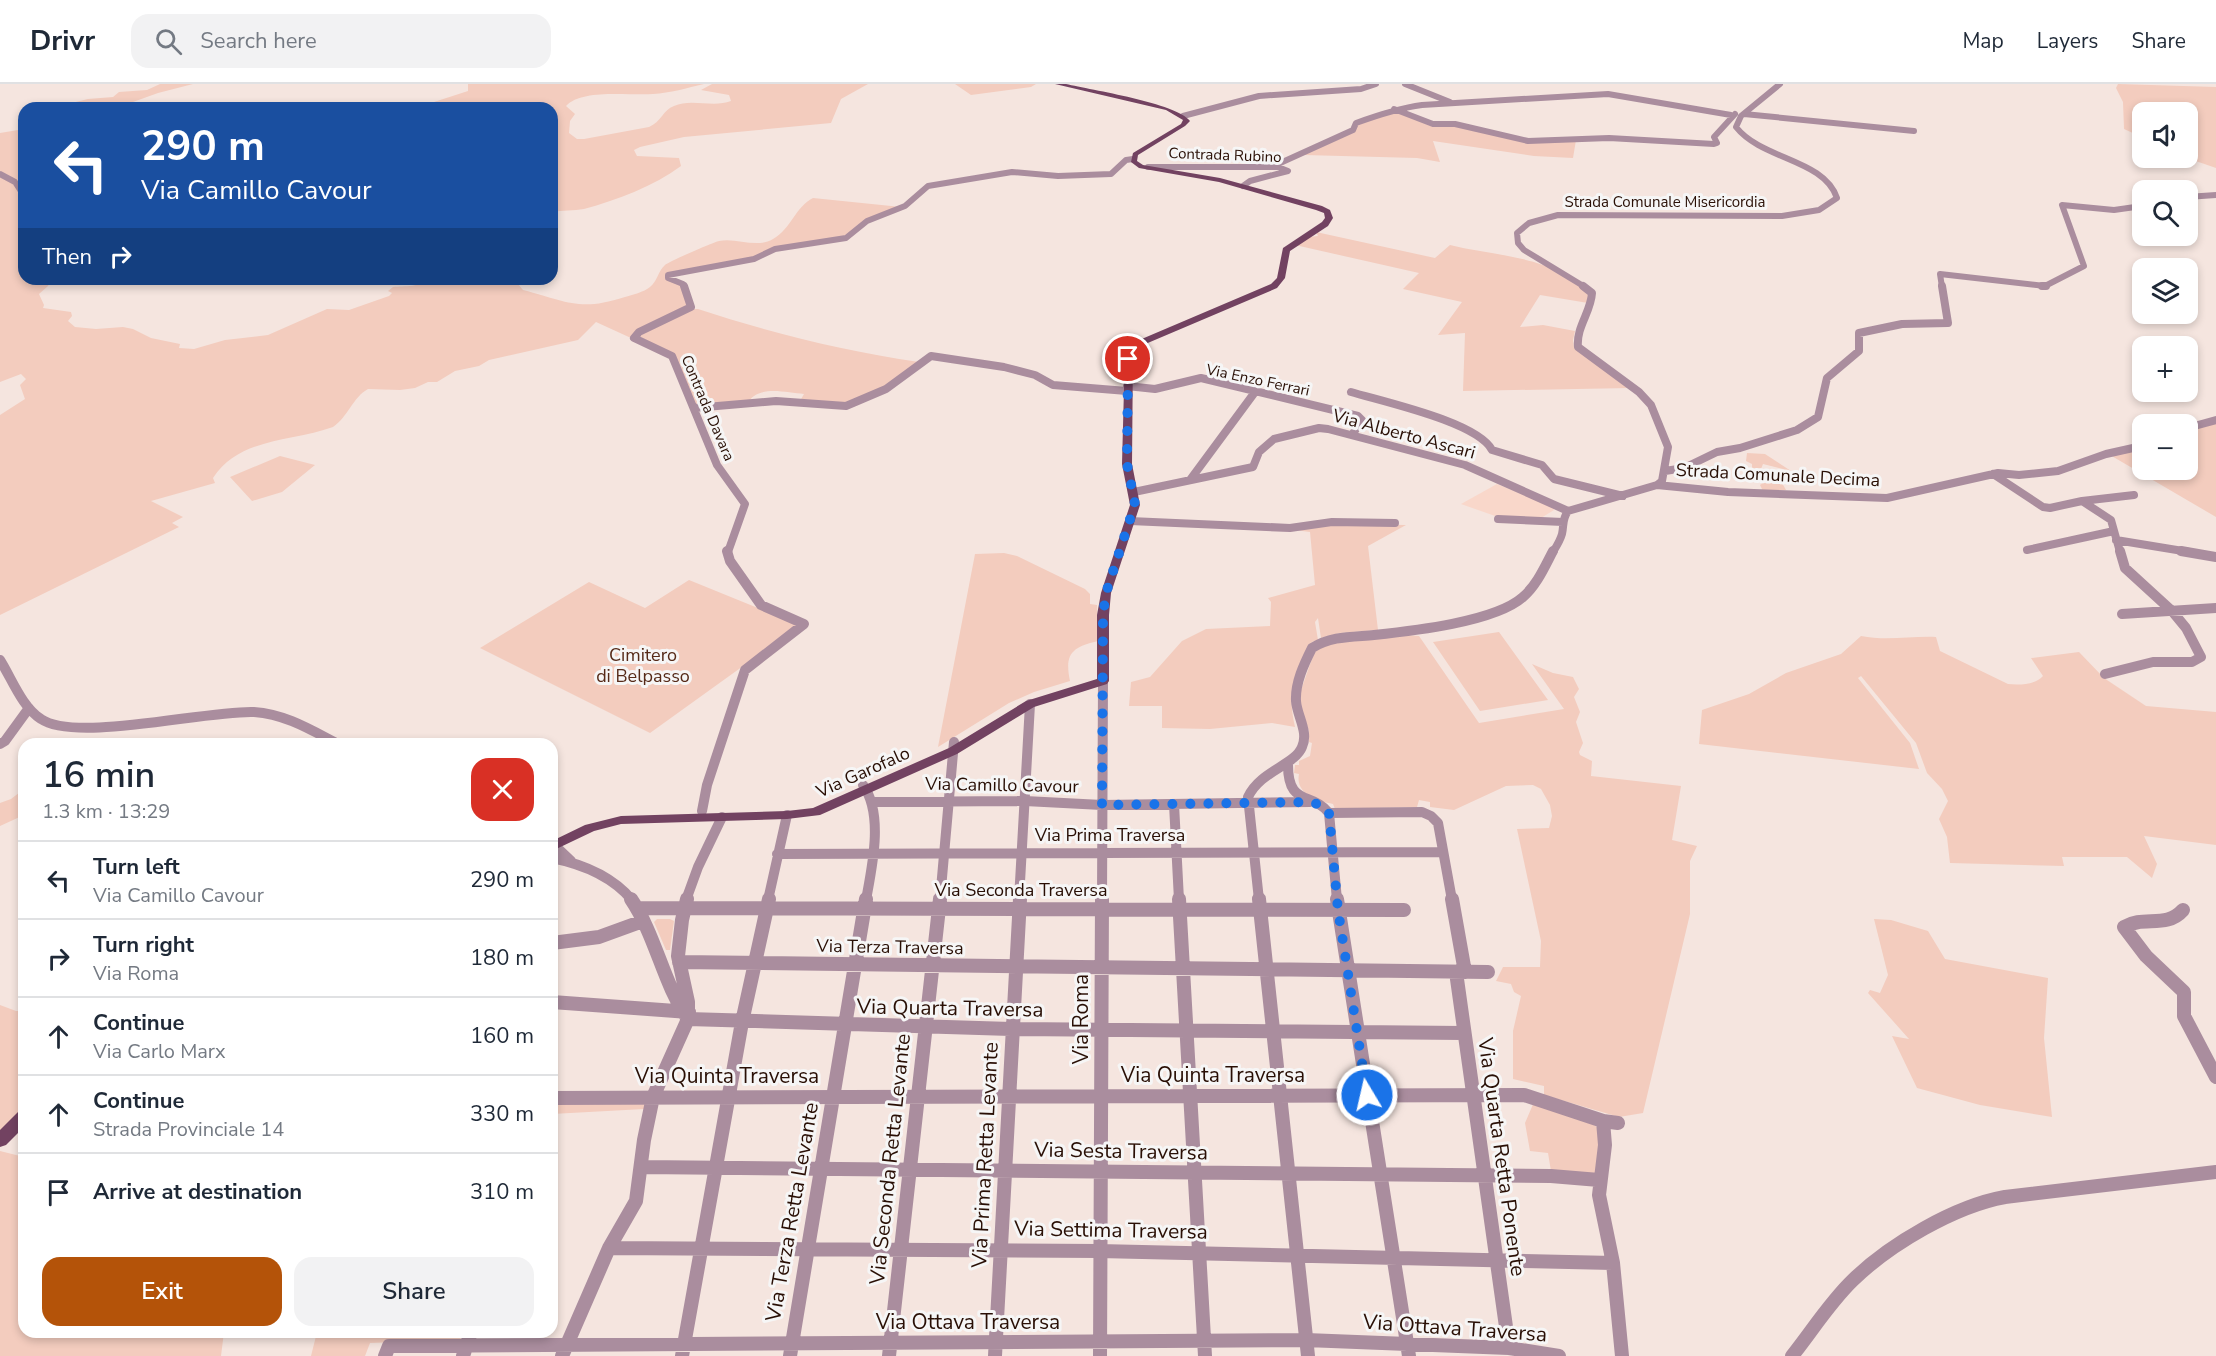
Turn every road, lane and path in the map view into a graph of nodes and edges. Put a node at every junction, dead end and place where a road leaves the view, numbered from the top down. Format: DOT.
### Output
graph roads {
  1 [pos="1058,84"];
  2 [pos="1376,84"];
  3 [pos="1405,84"];
  4 [pos="1780,84"];
  5 [pos="1456,104"];
  6 [pos="1394,110"];
  7 [pos="1745,112"];
  8 [pos="1731,115"];
  9 [pos="1183,116"];
  10 [pos="1914,131"];
  11 [pos="1135,162"];
  12 [pos="1148,167"];
  13 [pos="1256,167"];
  14 [pos="0,174"];
  15 [pos="18,185"];
  16 [pos="1243,186"];
  17 [pos="2216,195"];
  18 [pos="2198,196"];
  19 [pos="2132,207"];
  20 [pos="1127,388"];
  21 [pos="1255,392"];
  22 [pos="1351,392"];
  23 [pos="694,408"];
  24 [pos="2216,420"];
  25 [pos="2198,425"];
  26 [pos="1352,435"];
  27 [pos="2132,448"];
  28 [pos="1665,471"];
  29 [pos="1992,474"];
  30 [pos="1190,480"];
  31 [pos="1657,485"];
  32 [pos="1134,492"];
  33 [pos="2134,495"];
  34 [pos="1624,496"];
  35 [pos="2082,501"];
  36 [pos="1568,511"];
  37 [pos="1498,519"];
  38 [pos="1130,521"];
  39 [pos="1563,522"];
  40 [pos="1395,523"];
  41 [pos="2115,535"];
  42 [pos="2027,550"];
  43 [pos="2216,557"];
  44 [pos="2216,608"];
  45 [pos="2172,611"];
  46 [pos="2122,614"];
  47 [pos="0,660"];
  48 [pos="2105,674"];
  49 [pos="1103,678"];
  50 [pos="1030,704"];
  51 [pos="29,708"];
  52 [pos="326,738"];
  53 [pos="0,744"];
  54 [pos="954,747"];
  55 [pos="1288,762"];
  56 [pos="868,792"];
  57 [pos="950,801"];
  58 [pos="1025,801"];
  59 [pos="1248,802"];
  60 [pos="1311,802"];
  61 [pos="1174,804"];
  62 [pos="1102,805"];
  63 [pos="702,811"];
  64 [pos="1329,813"];
  65 [pos="787,815"];
  66 [pos="722,817"];
  67 [pos="558,844"];
  68 [pos="558,845"];
  69 [pos="558,850"];
  70 [pos="1101,852"];
  71 [pos="1254,852"];
  72 [pos="1332,852"];
  73 [pos="1443,852"];
  74 [pos="945,853"];
  75 [pos="1021,853"];
  76 [pos="1176,853"];
  77 [pos="777,854"];
  78 [pos="873,854"];
  79 [pos="865,907"];
  80 [pos="939,907"];
  81 [pos="637,908"];
  82 [pos="685,908"];
  83 [pos="766,908"];
  84 [pos="1018,908"];
  85 [pos="1101,908"];
  86 [pos="1180,909"];
  87 [pos="1261,910"];
  88 [pos="1338,910"];
  89 [pos="1404,910"];
  90 [pos="2183,910"];
  91 [pos="643,921"];
  92 [pos="558,942"];
  93 [pos="679,962"];
  94 [pos="754,963"];
  95 [pos="855,964"];
  96 [pos="932,965"];
  97 [pos="1015,967"];
  98 [pos="1101,968"];
  99 [pos="1183,969"];
  100 [pos="1267,969"];
  101 [pos="1347,970"];
  102 [pos="1461,972"];
  103 [pos="1488,972"];
  104 [pos="558,1003"];
  105 [pos="687,1014"];
  106 [pos="742,1022"];
  107 [pos="846,1025"];
  108 [pos="926,1027"];
  109 [pos="1011,1029"];
  110 [pos="1101,1030"];
  111 [pos="1187,1031"];
  112 [pos="1274,1032"];
  113 [pos="1357,1032"];
  114 [pos="1463,1033"];
  115 [pos="2216,1077"];
  116 [pos="1472,1094"];
  117 [pos="1367,1095"];
  118 [pos="1280,1096"];
  119 [pos="653,1097"];
  120 [pos="728,1097"];
  121 [pos="833,1097"];
  122 [pos="1100,1097"];
  123 [pos="1190,1097"];
  124 [pos="558,1098"];
  125 [pos="918,1098"];
  126 [pos="1007,1098"];
  127 [pos="18,1123"];
  128 [pos="0,1140"];
  129 [pos="642,1167"];
  130 [pos="716,1168"];
  131 [pos="820,1169"];
  132 [pos="910,1170"];
  133 [pos="1004,1171"];
  134 [pos="1100,1172"];
  135 [pos="2216,1172"];
  136 [pos="1194,1173"];
  137 [pos="1288,1174"];
  138 [pos="1380,1175"];
  139 [pos="1484,1176"];
  140 [pos="1599,1180"];
  141 [pos="609,1248"];
  142 [pos="701,1248"];
  143 [pos="807,1248"];
  144 [pos="901,1249"];
  145 [pos="999,1249"];
  146 [pos="1099,1251"];
  147 [pos="1199,1253"];
  148 [pos="1297,1255"];
  149 [pos="1393,1257"];
  150 [pos="1496,1260"];
  151 [pos="1613,1263"];
  152 [pos="1306,1340"];
  153 [pos="467,1345"];
  154 [pos="1509,1348"];
  155 [pos="890,1349"];
  156 [pos="995,1349"];
  157 [pos="1100,1349"];
  158 [pos="1205,1349"];
  159 [pos="683,1350"];
  160 [pos="791,1350"];
  161 [pos="1408,1350"];
  162 [pos="563,1351"];
  163 [pos="385,1356"];
  164 [pos="1308,1356"];
  165 [pos="1558,1356"];
  166 [pos="1622,1356"];
  167 [pos="1792,1356"];
  1 -- 9 [label="main road"];
  2 -- 9 [label="street"];
  3 -- 5 [label="street"];
  4 -- 7 [label="street"];
  5 -- 6 [label="street"];
  5 -- 8 [label="street"];
  6 -- 8 [label="street"];
  6 -- 13 [label="street"];
  7 -- 8 [label="street"];
  7 -- 10 [label="street"];
  7 -- 28 [label="street, Strada Comunale Misericordia"];
  9 -- 11 [label="main road"];
  11 -- 16 [label="main road"];
  11 -- 23 [label="street, Contrada Davara"];
  12 -- 13 [label="street, Contrada Rubino"];
  13 -- 16 [label="street, Contrada Rubino"];
  14 -- 15 [label="street"];
  16 -- 20 [label="main road"];
  17 -- 18 [label="street"];
  19 -- 28 [label="street"];
  20 -- 21 [label="street, Via Enzo Ferrari"];
  20 -- 23 [label="street, Via Enzo Ferrari"];
  20 -- 32 [label="main road"];
  21 -- 26 [label="street, Via Enzo Ferrari"];
  21 -- 30 [label="street"];
  22 -- 34 [label="street"];
  23 -- 63 [label="street, Contrada Davara"];
  24 -- 25 [label="street"];
  26 -- 30 [label="street, Via Alberto Ascari"];
  26 -- 36 [label="street, Via Alberto Ascari"];
  27 -- 29 [label="street, Strada Comunale Decima"];
  28 -- 31 [label="street, Strada Comunale Misericordia"];
  29 -- 31 [label="street, Strada Comunale Decima"];
  29 -- 35 [label="street"];
  30 -- 32 [label="street, Via Alberto Ascari"];
  31 -- 34 [label="street"];
  32 -- 38 [label="main road"];
  33 -- 35 [label="street"];
  34 -- 36 [label="street"];
  35 -- 41 [label="street"];
  36 -- 39 [label="street"];
  37 -- 39 [label="street"];
  38 -- 40 [label="street"];
  38 -- 49 [label="main road"];
  39 -- 55 [label="street"];
  41 -- 42 [label="street"];
  41 -- 43 [label="street"];
  41 -- 45 [label="street"];
  44 -- 45 [label="street"];
  45 -- 46 [label="street"];
  45 -- 48 [label="street"];
  47 -- 51 [label="street"];
  49 -- 50 [label="main road, Via Garofalo"];
  49 -- 54 [label="main road, Via Garofalo"];
  49 -- 62 [label="street, Via Roma"];
  50 -- 54 [label="main road, Via Garofalo"];
  50 -- 58 [label="street, Via Prima Retta Levante"];
  51 -- 52 [label="street"];
  51 -- 53 [label="street"];
  54 -- 56 [label="main road, Via Garofalo"];
  54 -- 57 [label="street, Via Seconda Retta Levante"];
  55 -- 59 [label="street"];
  55 -- 60 [label="street"];
  56 -- 57 [label="street, Via Camillo Cavour"];
  56 -- 63 [label="main road, Via Garofalo"];
  56 -- 65 [label="main road, Via Garofalo"];
  56 -- 78 [label="street, Via Terza Retta Levante"];
  57 -- 58 [label="street, Via Camillo Cavour"];
  57 -- 74 [label="street, Via Seconda Retta Levante"];
  58 -- 62 [label="street, Via Camillo Cavour"];
  58 -- 75 [label="street, Via Prima Retta Levante"];
  59 -- 60 [label="street, Via Camillo Cavour"];
  59 -- 61 [label="street, Via Camillo Cavour"];
  59 -- 71 [label="street"];
  60 -- 64 [label="street"];
  61 -- 62 [label="street, Via Camillo Cavour"];
  61 -- 76 [label="street"];
  62 -- 70 [label="street, Via Roma"];
  63 -- 68 [label="main road, Via Garofalo"];
  64 -- 72 [label="street"];
  64 -- 73 [label="street, Via Quarta Retta Ponente"];
  65 -- 66 [label="main road, Via Garofalo"];
  65 -- 77 [label="street"];
  66 -- 67 [label="main road, Via Garofalo"];
  66 -- 82 [label="street"];
  69 -- 81 [label="street"];
  70 -- 75 [label="street, Via Prima Traversa"];
  70 -- 76 [label="street, Via Prima Traversa"];
  70 -- 85 [label="street, Via Roma"];
  71 -- 72 [label="street, Via Prima Traversa"];
  71 -- 76 [label="street, Via Prima Traversa"];
  71 -- 87 [label="street"];
  72 -- 73 [label="street, Via Prima Traversa"];
  72 -- 88 [label="street"];
  73 -- 102 [label="street, Via Quarta Retta Ponente"];
  74 -- 75 [label="street, Via Prima Traversa"];
  74 -- 78 [label="street, Via Prima Traversa"];
  74 -- 80 [label="street, Via Seconda Retta Levante"];
  75 -- 84 [label="street, Via Prima Retta Levante"];
  76 -- 86 [label="street"];
  77 -- 78 [label="street, Via Prima Traversa"];
  77 -- 83 [label="street"];
  78 -- 79 [label="street, Via Terza Retta Levante"];
  79 -- 80 [label="street, Via Seconda Traversa"];
  79 -- 83 [label="street, Via Seconda Traversa"];
  79 -- 95 [label="street, Via Terza Retta Levante"];
  80 -- 84 [label="street, Via Seconda Traversa"];
  80 -- 96 [label="street, Via Seconda Retta Levante"];
  81 -- 82 [label="street, Via Seconda Traversa"];
  81 -- 91 [label="street"];
  82 -- 83 [label="street, Via Seconda Traversa"];
  82 -- 93 [label="street"];
  83 -- 94 [label="street"];
  84 -- 85 [label="street, Via Seconda Traversa"];
  84 -- 97 [label="street, Via Prima Retta Levante"];
  85 -- 86 [label="street, Via Seconda Traversa"];
  85 -- 98 [label="street, Via Roma"];
  86 -- 87 [label="street, Via Seconda Traversa"];
  86 -- 99 [label="street"];
  87 -- 88 [label="street, Via Seconda Traversa"];
  87 -- 100 [label="street"];
  88 -- 89 [label="street, Via Seconda Traversa"];
  88 -- 101 [label="street"];
  90 -- 115 [label="street"];
  91 -- 92 [label="street"];
  91 -- 105 [label="street"];
  93 -- 94 [label="street, Via Terza Traversa"];
  93 -- 105 [label="street"];
  94 -- 95 [label="street, Via Terza Traversa"];
  94 -- 106 [label="street"];
  95 -- 96 [label="street, Via Terza Traversa"];
  95 -- 107 [label="street, Via Terza Retta Levante"];
  96 -- 97 [label="street, Via Terza Traversa"];
  96 -- 108 [label="street, Via Seconda Retta Levante"];
  97 -- 98 [label="street, Via Terza Traversa"];
  97 -- 109 [label="street, Via Prima Retta Levante"];
  98 -- 99 [label="street, Via Terza Traversa"];
  98 -- 110 [label="street, Via Roma"];
  99 -- 100 [label="street"];
  99 -- 111 [label="street"];
  100 -- 101 [label="street"];
  100 -- 112 [label="street"];
  101 -- 102 [label="street"];
  101 -- 113 [label="street"];
  102 -- 103 [label="street"];
  102 -- 114 [label="street, Via Quarta Retta Ponente"];
  104 -- 105 [label="street, Via Quarta Traversa"];
  105 -- 106 [label="street, Via Quarta Traversa"];
  105 -- 119 [label="street"];
  106 -- 107 [label="street, Via Quarta Traversa"];
  106 -- 120 [label="street"];
  107 -- 108 [label="street, Via Quarta Traversa"];
  107 -- 121 [label="street, Via Terza Retta Levante"];
  108 -- 109 [label="street, Via Quarta Traversa"];
  108 -- 125 [label="street, Via Seconda Retta Levante"];
  109 -- 110 [label="street, Via Quarta Traversa"];
  109 -- 126 [label="street, Via Prima Retta Levante"];
  110 -- 111 [label="street, Via Quarta Traversa"];
  110 -- 122 [label="street, Via Roma"];
  111 -- 112 [label="street, Via Quarta Traversa"];
  111 -- 123 [label="street"];
  112 -- 113 [label="street, Via Quarta Traversa"];
  112 -- 118 [label="street"];
  113 -- 114 [label="street, Via Quarta Traversa"];
  113 -- 117 [label="street"];
  114 -- 116 [label="street, Via Quarta Retta Ponente"];
  116 -- 117 [label="street, Via Quinta Traversa"];
  116 -- 139 [label="street, Via Quarta Retta Ponente"];
  116 -- 140 [label="street, Via Quinta Traversa"];
  117 -- 118 [label="street, Via Quinta Traversa"];
  117 -- 138 [label="street"];
  118 -- 123 [label="street, Via Quinta Traversa"];
  118 -- 137 [label="street"];
  119 -- 120 [label="street, Via Quinta Traversa"];
  119 -- 124 [label="street, Via Quinta Traversa"];
  119 -- 129 [label="street"];
  120 -- 121 [label="street, Via Quinta Traversa"];
  120 -- 130 [label="street"];
  121 -- 125 [label="street, Via Quinta Traversa"];
  121 -- 131 [label="street, Via Terza Retta Levante"];
  122 -- 123 [label="street, Via Quinta Traversa"];
  122 -- 126 [label="street, Via Quinta Traversa"];
  122 -- 134 [label="street, Via Roma"];
  123 -- 136 [label="street"];
  125 -- 126 [label="street, Via Quinta Traversa"];
  125 -- 132 [label="street, Via Seconda Retta Levante"];
  126 -- 133 [label="street, Via Prima Retta Levante"];
  127 -- 128 [label="main road"];
  129 -- 130 [label="street, Via Sesta Traversa"];
  129 -- 141 [label="street"];
  130 -- 131 [label="street, Via Sesta Traversa"];
  130 -- 142 [label="street"];
  131 -- 132 [label="street, Via Sesta Traversa"];
  131 -- 143 [label="street, Via Terza Retta Levante"];
  132 -- 133 [label="street, Via Sesta Traversa"];
  132 -- 144 [label="street, Via Seconda Retta Levante"];
  133 -- 134 [label="street, Via Sesta Traversa"];
  133 -- 145 [label="street, Via Prima Retta Levante"];
  134 -- 136 [label="street, Via Sesta Traversa"];
  134 -- 146 [label="street, Via Roma"];
  135 -- 167 [label="street"];
  136 -- 137 [label="street, Via Sesta Traversa"];
  136 -- 147 [label="street"];
  137 -- 138 [label="street, Via Sesta Traversa"];
  137 -- 148 [label="street"];
  138 -- 139 [label="street, Via Sesta Traversa"];
  138 -- 149 [label="street"];
  139 -- 140 [label="street, Via Sesta Traversa"];
  139 -- 150 [label="street, Via Quarta Retta Ponente"];
  140 -- 151 [label="street"];
  141 -- 142 [label="street, Via Settima Traversa"];
  141 -- 162 [label="street"];
  142 -- 143 [label="street, Via Settima Traversa"];
  142 -- 159 [label="street"];
  143 -- 144 [label="street, Via Settima Traversa"];
  143 -- 160 [label="street, Via Terza Retta Levante"];
  144 -- 145 [label="street, Via Settima Traversa"];
  144 -- 155 [label="street, Via Seconda Retta Levante"];
  145 -- 146 [label="street, Via Settima Traversa"];
  145 -- 156 [label="street, Via Prima Retta Levante"];
  146 -- 147 [label="street, Via Settima Traversa"];
  146 -- 157 [label="street, Via Roma"];
  147 -- 148 [label="street, Via Settima Traversa"];
  147 -- 158 [label="street"];
  148 -- 149 [label="street, Via Settima Traversa"];
  148 -- 152 [label="street"];
  149 -- 150 [label="street, Via Settima Traversa"];
  149 -- 161 [label="street"];
  150 -- 151 [label="street, Via Settima Traversa"];
  150 -- 154 [label="street, Via Quarta Retta Ponente"];
  151 -- 166 [label="street"];
  152 -- 158 [label="street, Via Ottava Traversa"];
  152 -- 161 [label="street, Via Ottava Traversa"];
  152 -- 164 [label="street"];
  153 -- 162 [label="street, Via Ottava Traversa"];
  153 -- 163 [label="street, Via Ottava Traversa"];
  154 -- 161 [label="street, Via Ottava Traversa"];
  154 -- 165 [label="street, Via Ottava Traversa"];
  155 -- 156 [label="street, Via Ottava Traversa"];
  155 -- 160 [label="street, Via Ottava Traversa"];
  156 -- 157 [label="street, Via Ottava Traversa"];
  157 -- 158 [label="street, Via Ottava Traversa"];
  159 -- 160 [label="street, Via Ottava Traversa"];
  159 -- 162 [label="street, Via Ottava Traversa"];
}
